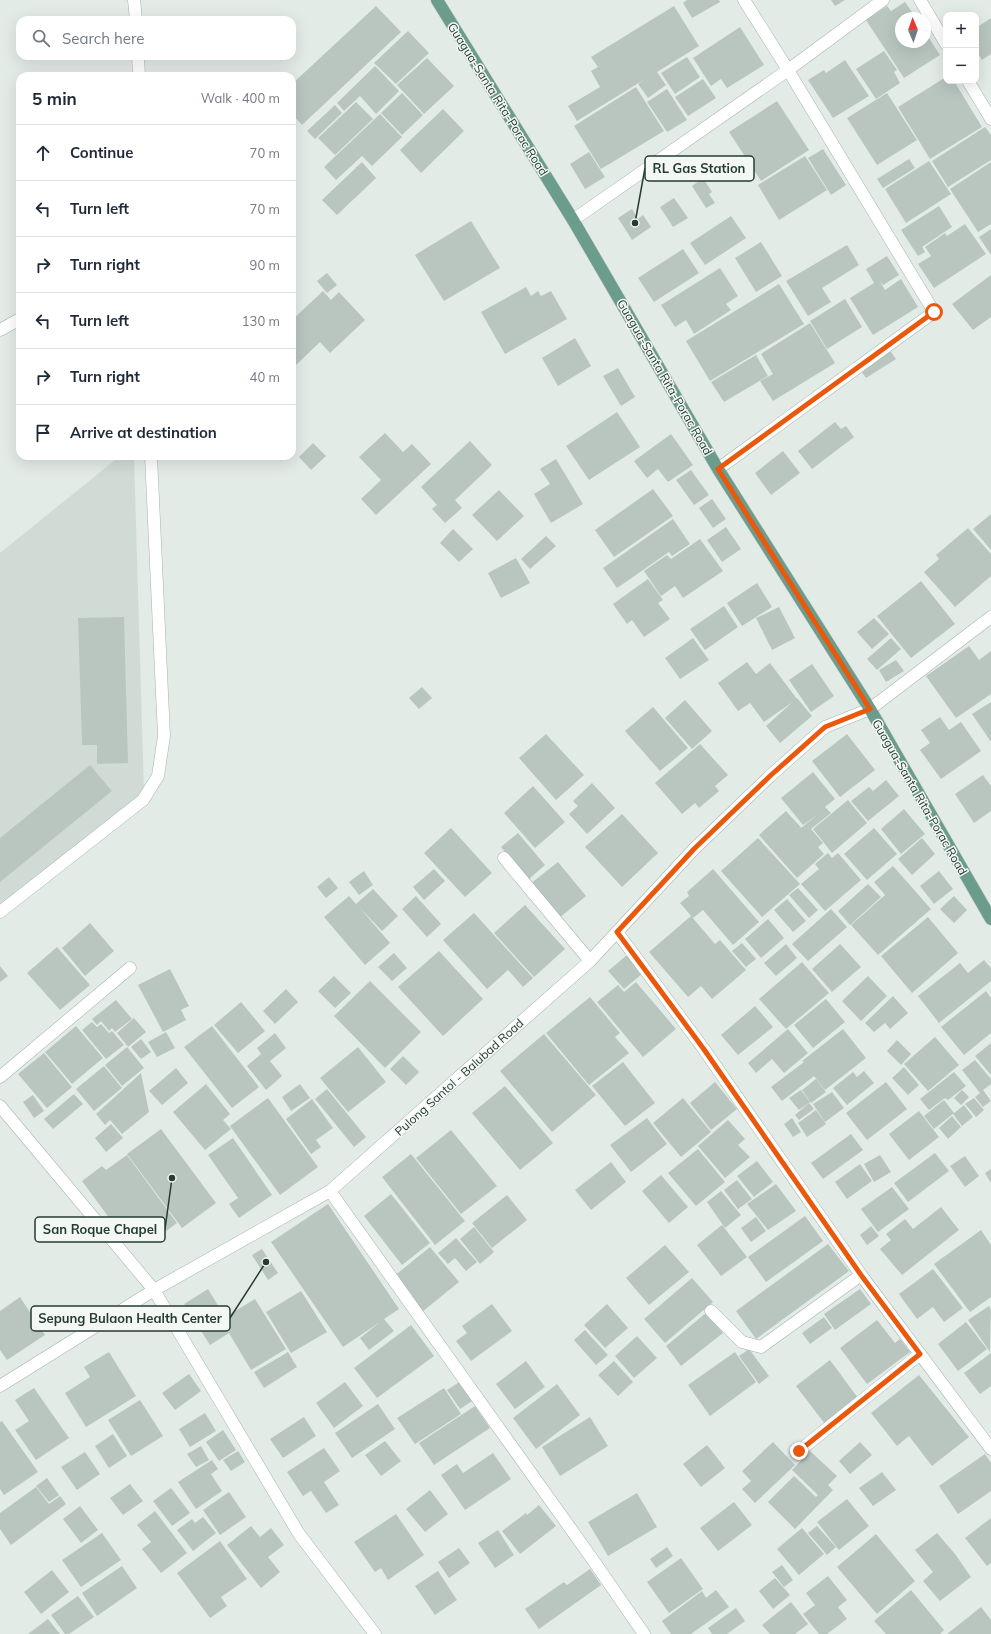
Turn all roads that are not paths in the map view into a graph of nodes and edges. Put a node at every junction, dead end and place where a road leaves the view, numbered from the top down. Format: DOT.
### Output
graph roads {
  1 [pos="134,0"];
  2 [pos="437,0"];
  3 [pos="744,0"];
  4 [pos="883,0"];
  5 [pos="920,0"];
  6 [pos="136,16"];
  7 [pos="943,39"];
  8 [pos="138,60"];
  9 [pos="788,70"];
  10 [pos="139,72"];
  11 [pos="970,84"];
  12 [pos="991,119"];
  13 [pos="573,220"];
  14 [pos="16,321"];
  15 [pos="0,330"];
  16 [pos="151,460"];
  17 [pos="718,469"];
  18 [pos="991,617"];
  19 [pos="870,709"];
  20 [pos="504,858"];
  21 [pos="0,912"];
  22 [pos="991,919"];
  23 [pos="617,932"];
  24 [pos="590,961"];
  25 [pos="130,968"];
  26 [pos="0,1077"];
  27 [pos="0,1106"];
  28 [pos="330,1191"];
  29 [pos="861,1275"];
  30 [pos="154,1290"];
  31 [pos="711,1311"];
  32 [pos="920,1354"];
  33 [pos="0,1386"];
  34 [pos="991,1448"];
  35 [pos="799,1451"];
  36 [pos="375,1634"];
  37 [pos="644,1634"];
  1 -- 6 [label="street"];
  2 -- 13 [label="main road, Guagua-Santa Rita-Porac Road"];
  3 -- 9 [label="street"];
  4 -- 9 [label="street"];
  5 -- 7 [label="street"];
  8 -- 10 [label="street"];
  9 -- 13 [label="street"];
  9 -- 17 [label="street"];
  11 -- 12 [label="street"];
  13 -- 17 [label="main road, Guagua-Santa Rita-Porac Road"];
  14 -- 15 [label="street"];
  16 -- 21 [label="street"];
  17 -- 19 [label="main road, Guagua-Santa Rita-Porac Road"];
  18 -- 19 [label="street, Pulong Santol - Balubad Road"];
  19 -- 22 [label="main road, Guagua-Santa Rita-Porac Road"];
  19 -- 23 [label="street, Pulong Santol - Balubad Road"];
  20 -- 24 [label="street"];
  23 -- 24 [label="street, Pulong Santol - Balubad Road"];
  23 -- 29 [label="street"];
  24 -- 28 [label="street, Pulong Santol - Balubad Road"];
  25 -- 26 [label="street"];
  27 -- 30 [label="street"];
  28 -- 30 [label="street, Pulong Santol - Balubad Road"];
  28 -- 37 [label="street"];
  29 -- 31 [label="street"];
  29 -- 32 [label="street"];
  30 -- 33 [label="street, Pulong Santol - Balubad Road"];
  30 -- 36 [label="street"];
  32 -- 34 [label="street"];
  32 -- 35 [label="street"];
}
